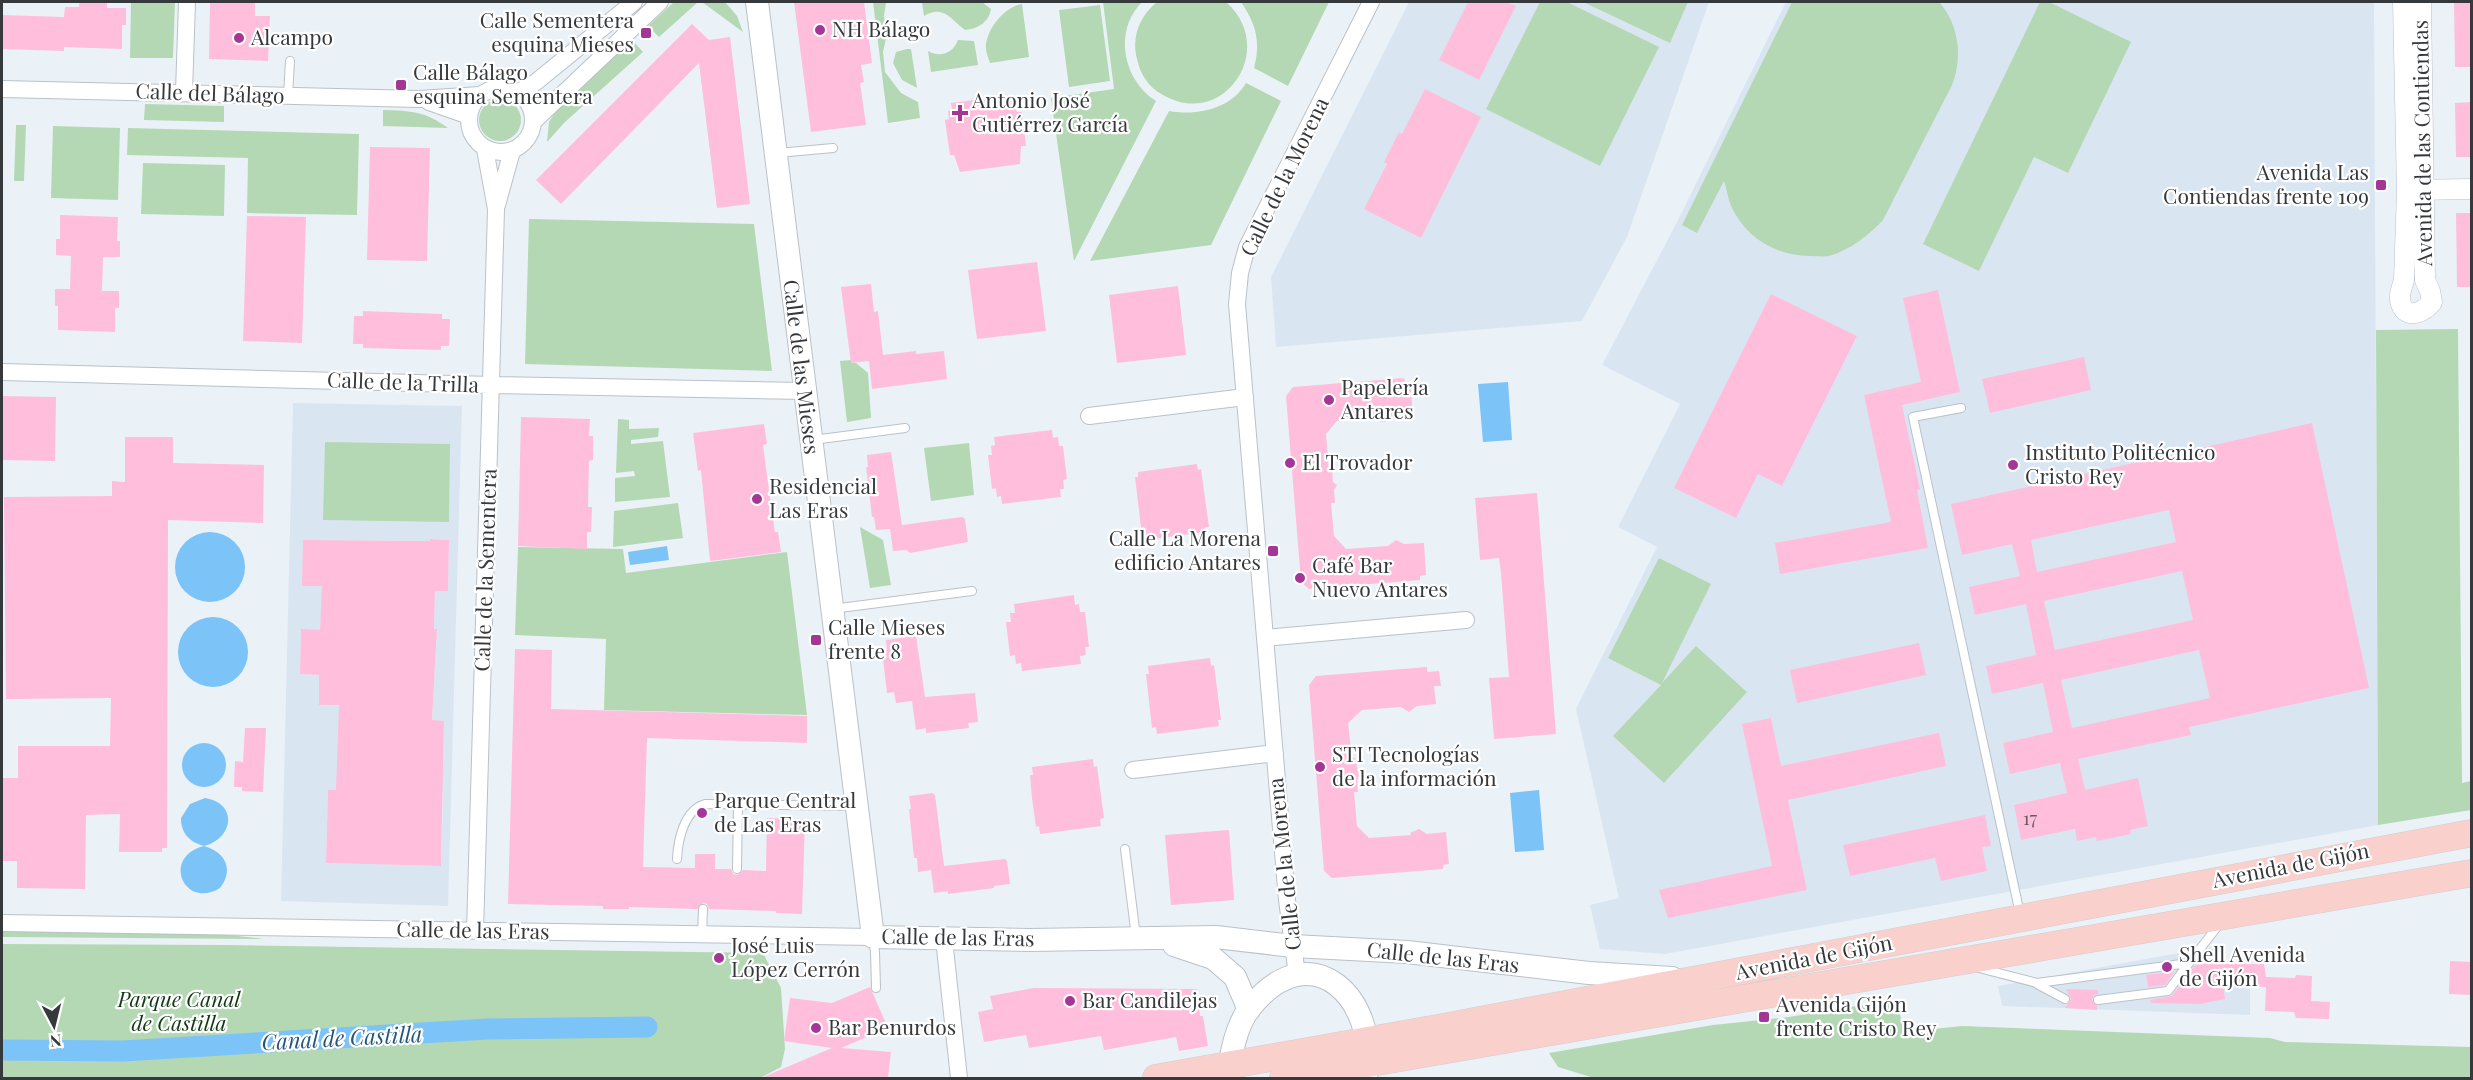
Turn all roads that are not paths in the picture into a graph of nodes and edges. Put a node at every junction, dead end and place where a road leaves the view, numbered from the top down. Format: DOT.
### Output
graph roads {
  1 [pos="187,2"];
  2 [pos="634,2"];
  3 [pos="660,2"];
  4 [pos="1371,2"];
  5 [pos="2403,2"];
  6 [pos="2421,2"];
  7 [pos="756,5"];
  8 [pos="290,61"];
  9 [pos="2,89"];
  10 [pos="184,92"];
  11 [pos="517,93"];
  12 [pos="480,95"];
  13 [pos="288,96"];
  14 [pos="419,99"];
  15 [pos="469,117"];
  16 [pos="533,122"];
  17 [pos="833,148"];
  18 [pos="485,149"];
  19 [pos="512,151"];
  20 [pos="775,153"];
  21 [pos="2472,189"];
  22 [pos="2415,190"];
  23 [pos="496,209"];
  24 [pos="2,372"];
  25 [pos="492,386"];
  26 [pos="804,391"];
  27 [pos="1245,397"];
  28 [pos="1961,408"];
  29 [pos="1089,416"];
  30 [pos="905,428"];
  31 [pos="811,440"];
  32 [pos="972,591"];
  33 [pos="832,609"];
  34 [pos="1466,620"];
  35 [pos="1265,638"];
  36 [pos="1275,753"];
  37 [pos="1133,770"];
  38 [pos="738,803"];
  39 [pos="856,806"];
  40 [pos="2472,833"];
  41 [pos="1125,849"];
  42 [pos="677,859"];
  43 [pos="2472,860"];
  44 [pos="737,869"];
  45 [pos="2472,873"];
  46 [pos="2320,899"];
  47 [pos="703,909"];
  48 [pos="2227,916"];
  49 [pos="2021,919"];
  50 [pos="2,923"];
  51 [pos="475,931"];
  52 [pos="702,935"];
  53 [pos="873,938"];
  54 [pos="1138,938"];
  55 [pos="944,939"];
  56 [pos="1293,946"];
  57 [pos="1339,948"];
  58 [pos="1955,962"];
  59 [pos="2189,963"];
  60 [pos="1304,975"];
  61 [pos="1698,979"];
  62 [pos="2037,983"];
  63 [pos="876,988"];
  64 [pos="2065,999"];
  65 [pos="2098,1000"];
  66 [pos="1249,1010"];
  67 [pos="1367,1061"];
  68 [pos="1228,1072"];
  69 [pos="959,1078"];
  70 [pos="1156,1078"];
  71 [pos="1283,1078"];
  1 -- 10 [label="street"];
  2 -- 11 [label="street"];
  3 -- 16 [label="street"];
  4 -- 27 [label="street, Calle de la Morena"];
  5 -- 22 [label="street, Avenida de las Contiendas"];
  6 -- 22 [label="street, Avenida de las Contiendas"];
  7 -- 20 [label="main road, Calle de las Mieses"];
  8 -- 13 [label="lane"];
  9 -- 10 [label="street, Calle del Bálago"];
  10 -- 13 [label="street, Calle del Bálago"];
  11 -- 12 [label="street"];
  11 -- 16 [label="street"];
  12 -- 14 [label="street, Calle del Bálago"];
  12 -- 15 [label="street"];
  13 -- 14 [label="street, Calle del Bálago"];
  14 -- 15 [label="street, Calle del Bálago"];
  15 -- 18 [label="street"];
  16 -- 19 [label="street"];
  17 -- 20 [label="lane"];
  18 -- 19 [label="street"];
  18 -- 23 [label="street, Calle de la Sementera"];
  19 -- 23 [label="street, Calle de la Sementera"];
  20 -- 26 [label="main road, Calle de las Mieses"];
  21 -- 22 [label="street"];
  22 -- 22 [label="street, Avenida de las Contiendas"];
  23 -- 25 [label="street, Calle de la Sementera"];
  24 -- 25 [label="street, Calle de la Trilla"];
  25 -- 26 [label="street, Calle de la Trilla"];
  25 -- 51 [label="street, Calle de la Sementera"];
  26 -- 31 [label="main road, Calle de las Mieses"];
  27 -- 29 [label="street"];
  27 -- 35 [label="street, Calle de la Morena"];
  28 -- 49 [label="lane"];
  30 -- 31 [label="lane"];
  31 -- 33 [label="main road, Calle de las Mieses"];
  32 -- 33 [label="lane"];
  33 -- 39 [label="main road, Calle de las Mieses"];
  34 -- 35 [label="street"];
  35 -- 36 [label="street, Calle de la Morena"];
  36 -- 37 [label="street, Calle de la Morena"];
  36 -- 56 [label="street, Calle de la Morena"];
  38 -- 39 [label="lane"];
  38 -- 42 [label="lane"];
  38 -- 44 [label="lane"];
  39 -- 53 [label="main road, Calle de las Mieses"];
  40 -- 49 [label="highway, Avenida de Gijón"];
  41 -- 54 [label="lane"];
  43 -- 46 [label="highway"];
  45 -- 46 [label="highway, Avenida de Gijón"];
  46 -- 48 [label="highway, Avenida de Gijón"];
  47 -- 52 [label="lane"];
  48 -- 58 [label="highway, Avenida de Gijón"];
  48 -- 59 [label="lane"];
  49 -- 61 [label="highway, Avenida de Gijón"];
  50 -- 51 [label="street, Calle de las Eras"];
  51 -- 52 [label="street, Calle de las Eras"];
  52 -- 53 [label="street, Calle de las Eras"];
  53 -- 55 [label="main road, Calle de las Eras"];
  53 -- 63 [label="lane"];
  54 -- 55 [label="main road, Calle de las Eras"];
  54 -- 56 [label="main road, Calle de las Eras"];
  54 -- 66 [label="main road"];
  55 -- 69 [label="street"];
  56 -- 57 [label="main road, Calle de las Eras"];
  56 -- 60 [label="street, Calle de la Morena"];
  57 -- 60 [label="main road"];
  57 -- 61 [label="main road, Calle de las Eras"];
  58 -- 62 [label="lane"];
  58 -- 67 [label="highway, Avenida de Gijón"];
  59 -- 62 [label="lane"];
  59 -- 65 [label="lane"];
  60 -- 66 [label="main road"];
  60 -- 67 [label="main road"];
  61 -- 67 [label="highway, Avenida de Gijón"];
  62 -- 64 [label="lane"];
  66 -- 68 [label="main road"];
  67 -- 68 [label="highway, Avenida de Gijón"];
  67 -- 71 [label="highway, Avenida de Gijón"];
  68 -- 70 [label="highway, Avenida de Gijón"];
}
